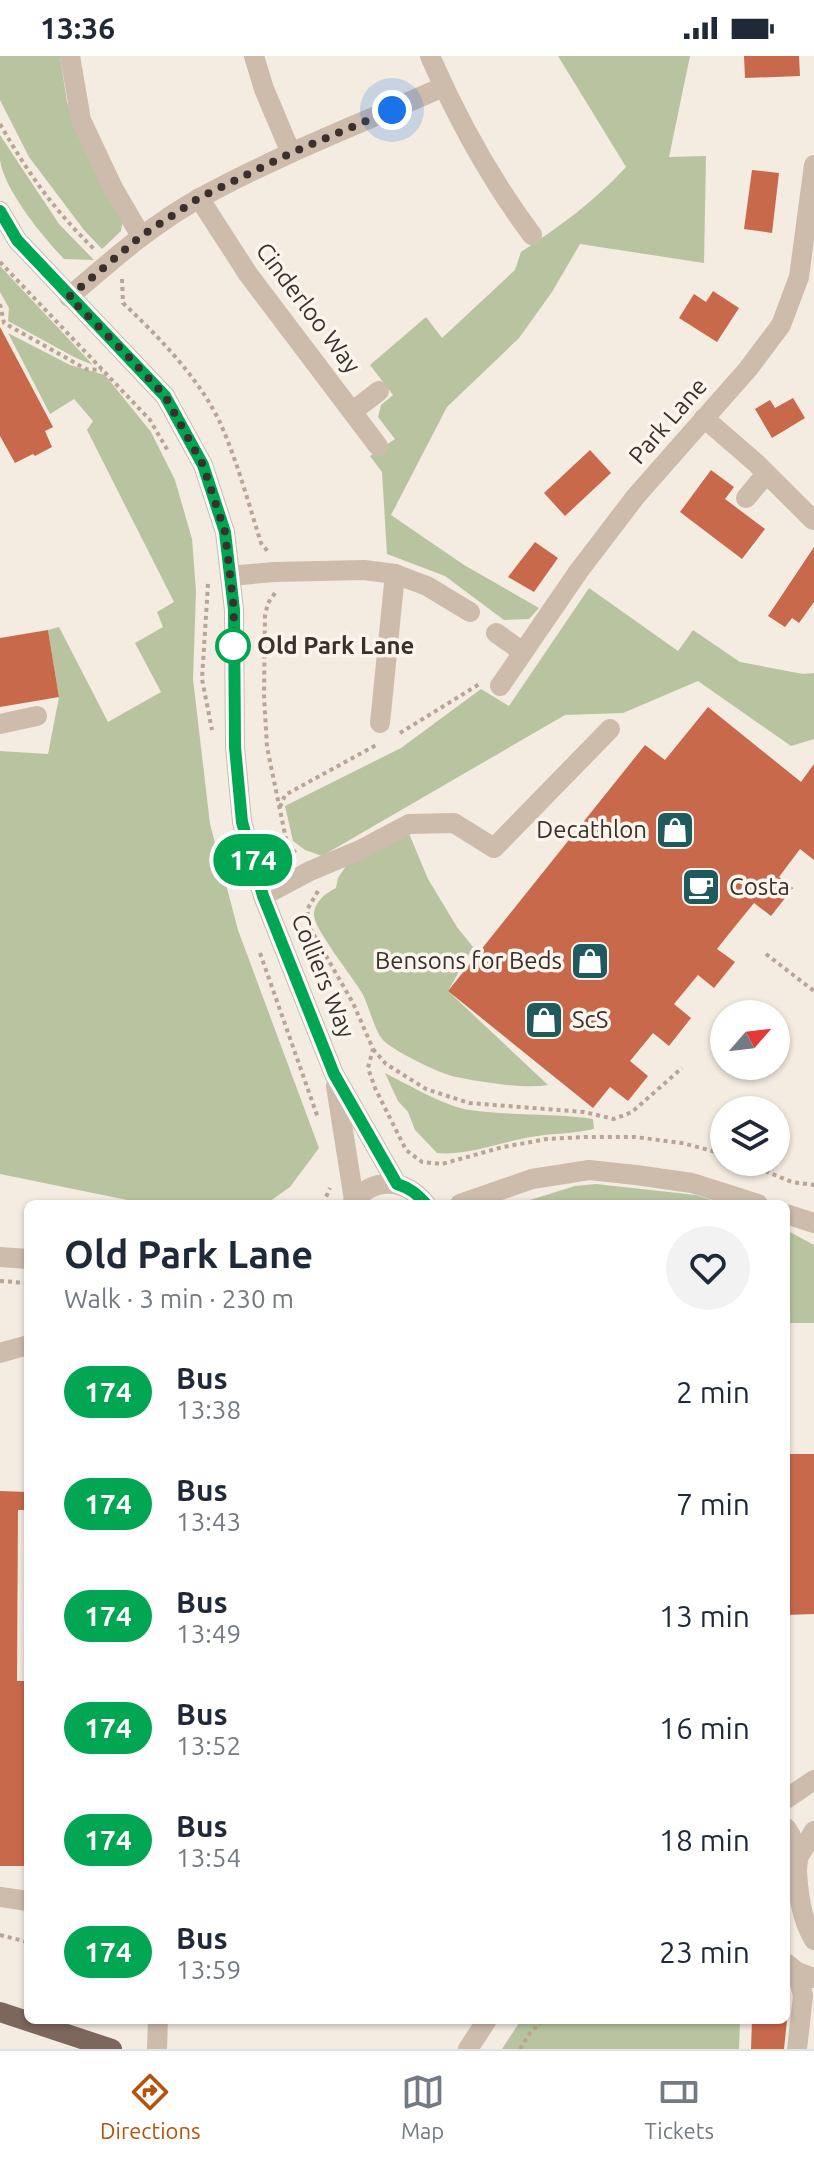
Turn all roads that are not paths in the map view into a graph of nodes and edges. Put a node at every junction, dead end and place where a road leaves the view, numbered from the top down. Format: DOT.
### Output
graph roads {
  1 [pos="70,56"];
  2 [pos="254,56"];
  3 [pos="430,56"];
  4 [pos="443,87"];
  5 [pos="291,153"];
  6 [pos="814,165"];
  7 [pos="199,198"];
  8 [pos="0,211"];
  9 [pos="532,235"];
  10 [pos="141,236"];
  11 [pos="69,297"];
  12 [pos="379,391"];
  13 [pos="353,411"];
  14 [pos="704,418"];
  15 [pos="378,446"];
  16 [pos="766,474"];
  17 [pos="746,498"];
  18 [pos="813,520"];
  19 [pos="395,574"];
  20 [pos="230,576"];
  21 [pos="470,612"];
  22 [pos="496,633"];
  23 [pos="523,652"];
  24 [pos="500,686"];
  25 [pos="37,716"];
  26 [pos="380,723"];
  27 [pos="0,724"];
  28 [pos="610,729"];
  29 [pos="263,896"];
  30 [pos="334,1074"];
  31 [pos="397,1184"];
  32 [pos="353,1200"];
  33 [pos="355,1200"];
  34 [pos="422,1200"];
  35 [pos="472,1200"];
  36 [pos="748,1200"];
  37 [pos="790,1215"];
  38 [pos="814,1223"];
  39 [pos="0,1257"];
  40 [pos="24,1259"];
  41 [pos="24,1346"];
  42 [pos="0,1353"];
  43 [pos="814,1780"];
  44 [pos="790,1796"];
  45 [pos="814,1831"];
  46 [pos="790,1834"];
  47 [pos="798,1864"];
  48 [pos="790,1882"];
  49 [pos="0,1897"];
  50 [pos="24,1900"];
  51 [pos="814,1940"];
  52 [pos="799,1971"];
  53 [pos="0,2012"];
  54 [pos="24,2020"];
  55 [pos="36,2024"];
  56 [pos="158,2024"];
  57 [pos="484,2024"];
  58 [pos="803,2041"];
  59 [pos="112,2049"];
  60 [pos="157,2049"];
  61 [pos="468,2049"];
  1 -- 10 [label="street"];
  2 -- 5 [label="street"];
  3 -- 4 [label="street"];
  4 -- 5 [label="street"];
  4 -- 9 [label="street"];
  5 -- 7 [label="street"];
  6 -- 14 [label="street, Park Lane"];
  7 -- 10 [label="street"];
  7 -- 13 [label="street, Cinderloo Way"];
  8 -- 11 [label="street, Colliers Way"];
  10 -- 11 [label="street"];
  11 -- 20 [label="street, Colliers Way"];
  12 -- 13 [label="street"];
  13 -- 15 [label="street, Cinderloo Way"];
  14 -- 16 [label="street"];
  14 -- 23 [label="street, Park Lane"];
  16 -- 17 [label="street"];
  16 -- 18 [label="street"];
  19 -- 20 [label="street"];
  19 -- 21 [label="street"];
  19 -- 26 [label="street"];
  20 -- 29 [label="street, Colliers Way"];
  22 -- 23 [label="street"];
  23 -- 24 [label="street, Park Lane"];
  25 -- 27 [label="street"];
  28 -- 29 [label="street"];
  29 -- 30 [label="street, Colliers Way"];
  30 -- 31 [label="street, Colliers Way"];
  30 -- 32 [label="street, Colliers Way"];
  31 -- 33 [label="street, Colliers Way"];
  31 -- 34 [label="street, Colliers Way"];
  35 -- 36 [label="street"];
  37 -- 38 [label="street"];
  39 -- 40 [label="street"];
  41 -- 42 [label="street"];
  43 -- 44 [label="street"];
  45 -- 47 [label="street"];
  46 -- 47 [label="street"];
  47 -- 48 [label="street"];
  47 -- 51 [label="street"];
  49 -- 50 [label="street"];
  52 -- 58 [label="street"];
  53 -- 54 [label="main road"];
  55 -- 59 [label="main road"];
  56 -- 60 [label="street"];
  57 -- 61 [label="street"];
}
